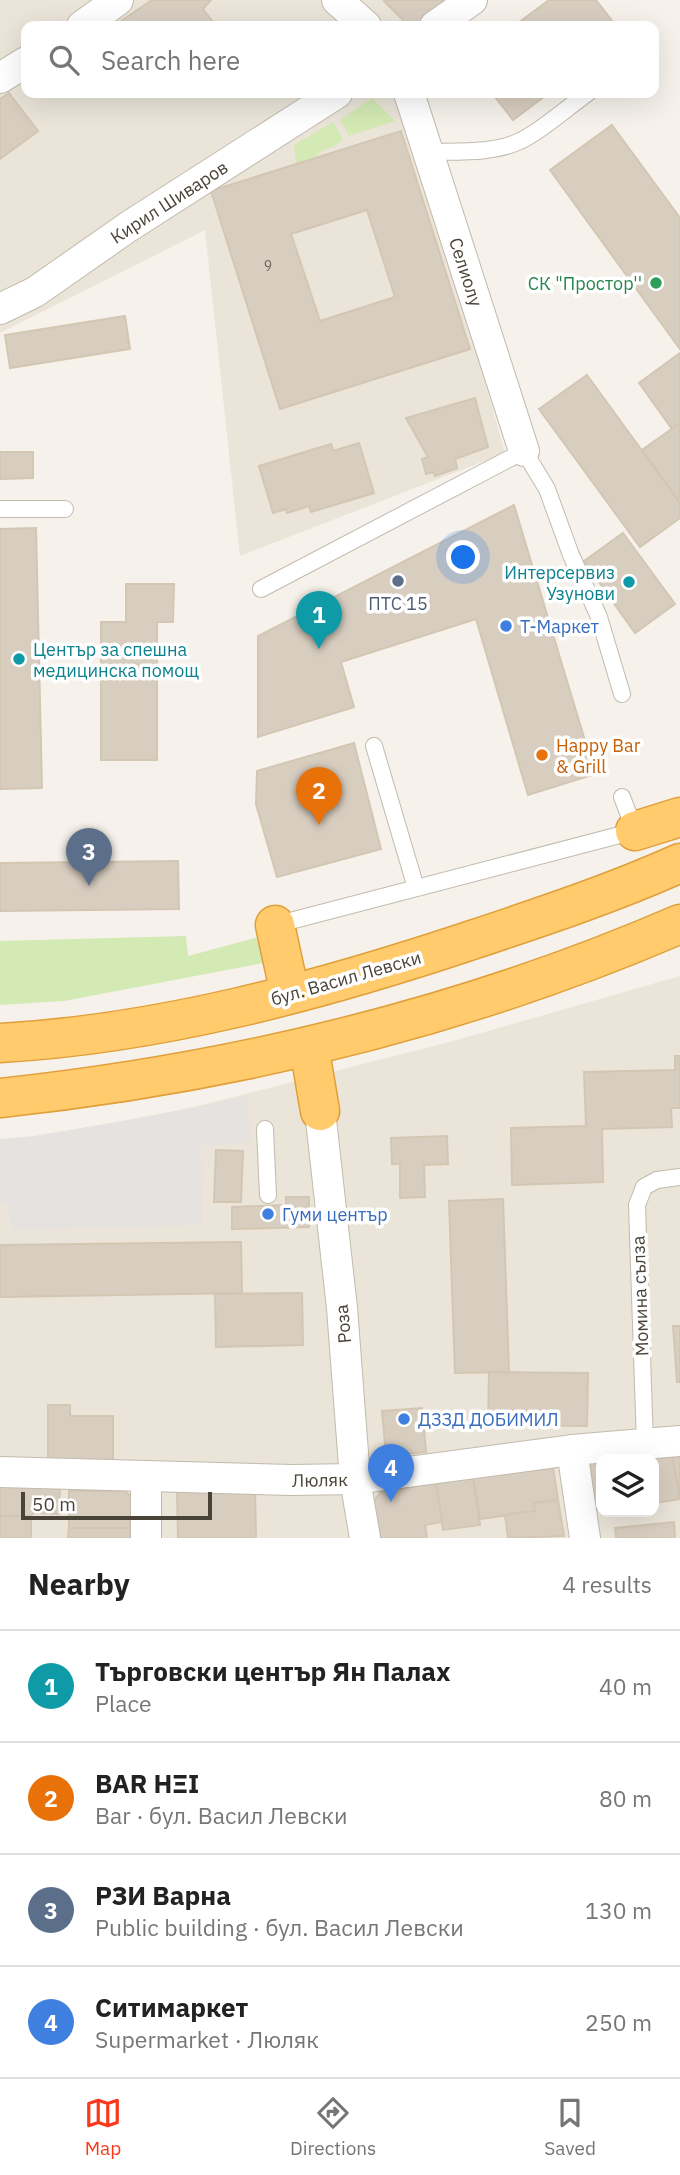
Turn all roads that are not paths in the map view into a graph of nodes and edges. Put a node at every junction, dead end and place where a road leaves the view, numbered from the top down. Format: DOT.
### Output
graph roads {
  1 [pos="118,0"];
  2 [pos="337,0"];
  3 [pos="472,0"];
  4 [pos="89,21"];
  5 [pos="360,21"];
  6 [pos="442,21"];
  7 [pos="21,65"];
  8 [pos="0,78"];
  9 [pos="329,98"];
  10 [pos="411,98"];
  11 [pos="580,98"];
  12 [pos="428,152"];
  13 [pos="0,309"];
  14 [pos="524,451"];
  15 [pos="0,509"];
  16 [pos="65,509"];
  17 [pos="261,589"];
  18 [pos="622,694"];
  19 [pos="374,746"];
  20 [pos="629,814"];
  21 [pos="680,817"];
  22 [pos="680,863"];
  23 [pos="416,888"];
  24 [pos="680,924"];
  25 [pos="275,925"];
  26 [pos="680,945"];
  27 [pos="290,995"];
  28 [pos="482,998"];
  29 [pos="5,1042"];
  30 [pos="309,1046"];
  31 [pos="0,1098"];
  32 [pos="320,1111"];
  33 [pos="265,1129"];
  34 [pos="680,1177"];
  35 [pos="268,1195"];
  36 [pos="680,1441"];
  37 [pos="645,1445"];
  38 [pos="572,1450"];
  39 [pos="0,1472"];
  40 [pos="146,1477"];
  41 [pos="355,1479"];
  42 [pos="146,1538"];
  43 [pos="365,1538"];
  44 [pos="585,1538"];
  1 -- 4 [label="street"];
  2 -- 5 [label="street"];
  3 -- 6 [label="street"];
  7 -- 8 [label="street"];
  9 -- 13 [label="street, Кирил Шиваров"];
  10 -- 12 [label="street, Селиолу"];
  11 -- 12 [label="lane"];
  12 -- 14 [label="street, Селиолу"];
  14 -- 17 [label="lane"];
  14 -- 18 [label="lane"];
  15 -- 16 [label="lane"];
  19 -- 23 [label="lane"];
  20 -- 21 [label="highway"];
  20 -- 23 [label="lane"];
  22 -- 27 [label="highway, бул. Васил Левски"];
  23 -- 25 [label="lane"];
  24 -- 28 [label="highway"];
  25 -- 27 [label="highway"];
  26 -- 28 [label="highway"];
  27 -- 29 [label="highway, бул. Васил Левски"];
  28 -- 30 [label="highway"];
  30 -- 31 [label="highway"];
  30 -- 32 [label="highway"];
  32 -- 41 [label="street, Роза"];
  33 -- 35 [label="lane"];
  34 -- 37 [label="lane, Момина сълза"];
  36 -- 37 [label="street, Люляк"];
  37 -- 38 [label="street, Люляк"];
  38 -- 41 [label="street, Люляк"];
  38 -- 44 [label="street"];
  39 -- 40 [label="street, Люляк"];
  40 -- 41 [label="street, Люляк"];
  40 -- 42 [label="street"];
  41 -- 43 [label="street, Роза"];
}
